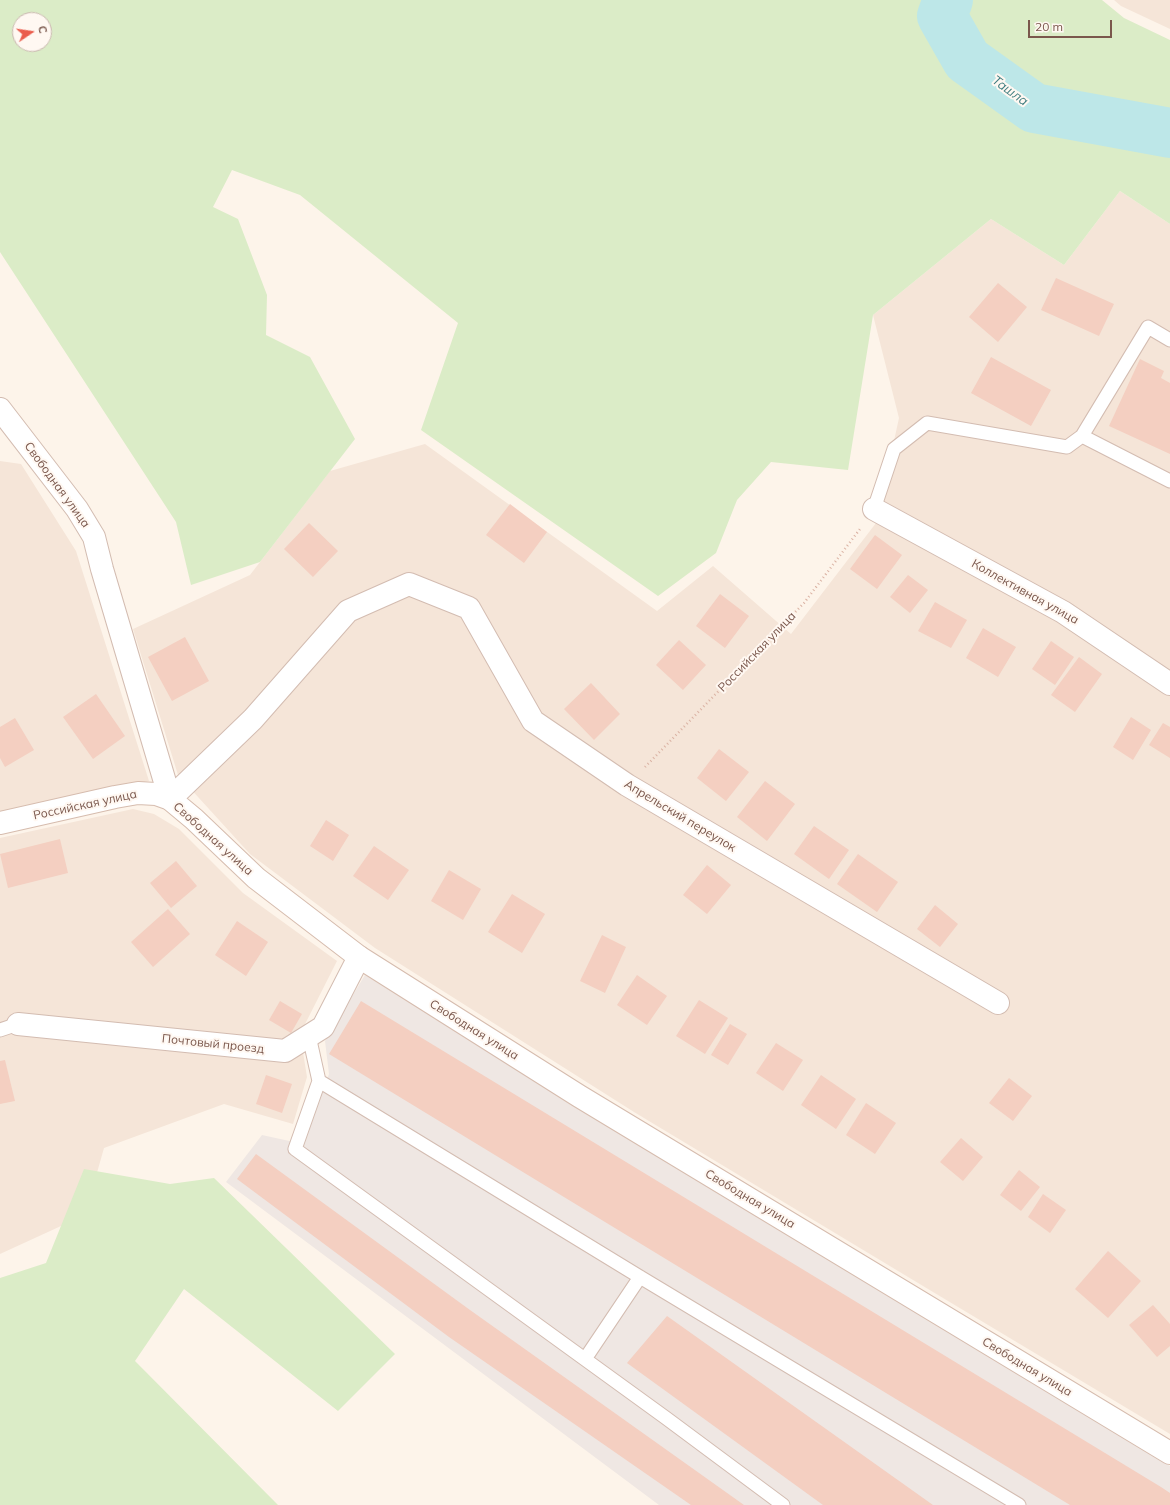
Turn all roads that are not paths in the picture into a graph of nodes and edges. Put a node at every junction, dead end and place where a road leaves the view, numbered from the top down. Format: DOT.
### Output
graph roads {
  1 [pos="1170,340"];
  2 [pos="0,409"];
  3 [pos="1082,436"];
  4 [pos="1170,481"];
  5 [pos="874,510"];
  6 [pos="1170,684"];
  7 [pos="170,799"];
  8 [pos="0,823"];
  9 [pos="359,957"];
  10 [pos="998,1003"];
  11 [pos="9,1027"];
  12 [pos="309,1036"];
  13 [pos="319,1081"];
  14 [pos="640,1277"];
  15 [pos="585,1359"];
  16 [pos="1170,1454"];
  17 [pos="783,1505"];
  18 [pos="1019,1505"];
  1 -- 3 [label="lane"];
  2 -- 7 [label="street, Свободная улица"];
  3 -- 4 [label="lane"];
  3 -- 5 [label="lane"];
  5 -- 6 [label="street, Коллективная улица"];
  7 -- 8 [label="street, Российская улица"];
  7 -- 9 [label="street, Свободная улица"];
  7 -- 10 [label="street, Апрельский переулок"];
  9 -- 12 [label="street, Почтовый проезд"];
  9 -- 16 [label="street, Свободная улица"];
  11 -- 12 [label="street, Почтовый проезд"];
  12 -- 13 [label="lane"];
  13 -- 14 [label="lane"];
  13 -- 15 [label="lane"];
  14 -- 15 [label="lane"];
  14 -- 18 [label="lane"];
  15 -- 17 [label="lane"];
}
